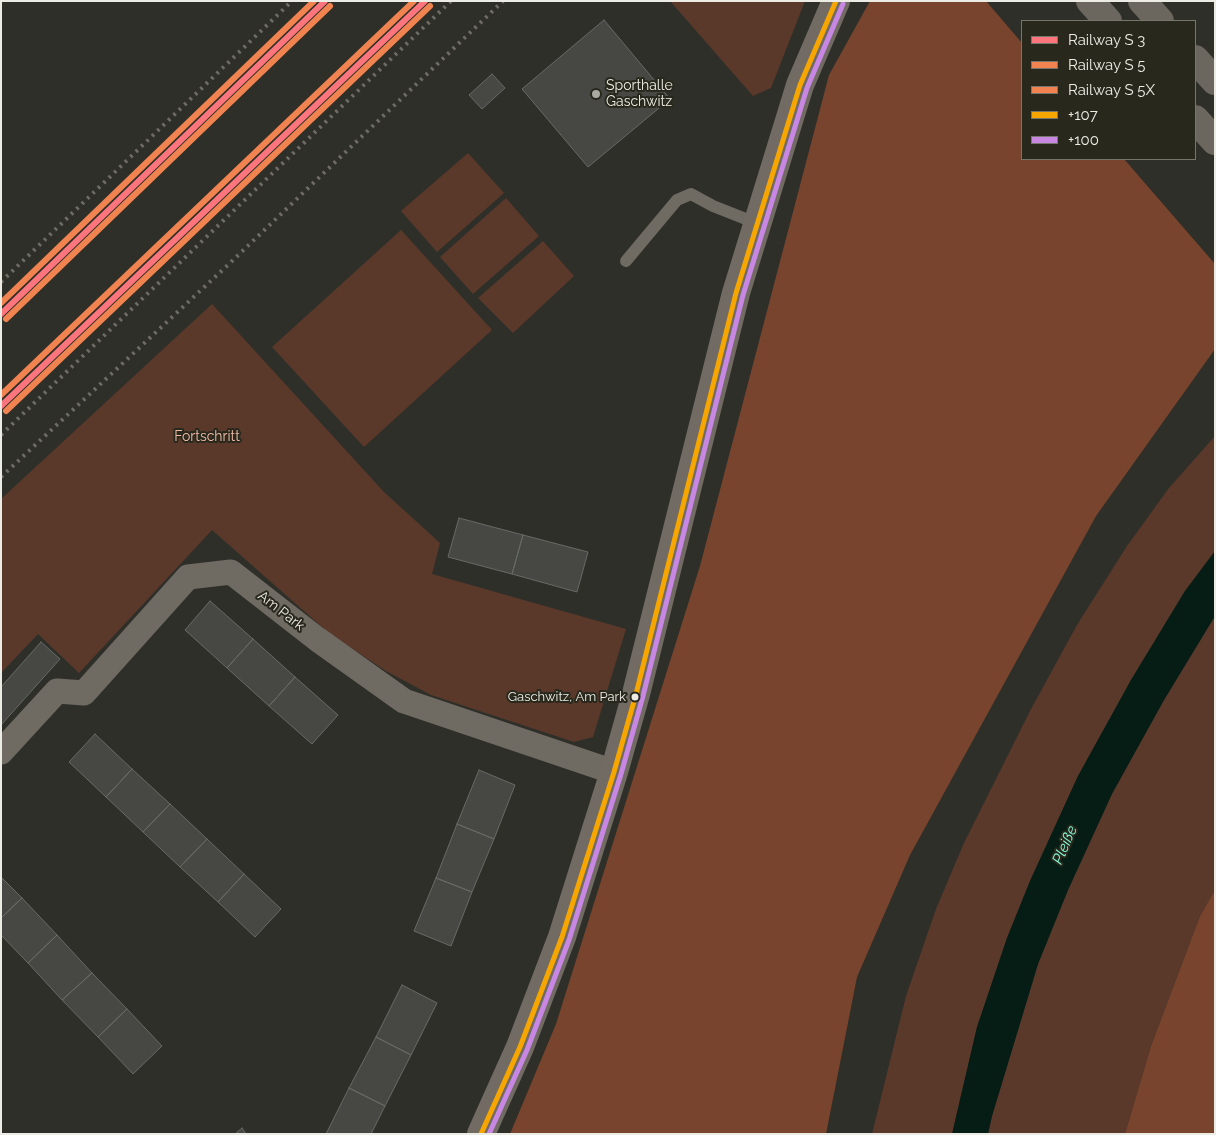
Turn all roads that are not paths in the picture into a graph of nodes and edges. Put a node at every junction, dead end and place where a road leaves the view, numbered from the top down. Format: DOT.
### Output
graph roads {
  1 [pos="836,1"];
  2 [pos="1090,1"];
  3 [pos="1142,1"];
  4 [pos="1107,20"];
  5 [pos="1159,20"];
  6 [pos="1196,60"];
  7 [pos="1215,81"];
  8 [pos="1196,120"];
  9 [pos="1215,142"];
  10 [pos="756,223"];
  11 [pos="626,261"];
  12 [pos="1,752"];
  13 [pos="614,772"];
  14 [pos="480,1134"];
  1 -- 10 [label="main road"];
  2 -- 4 [label="highway"];
  3 -- 5 [label="highway"];
  6 -- 7 [label="highway"];
  8 -- 9 [label="highway"];
  10 -- 11 [label="lane"];
  10 -- 13 [label="main road"];
  12 -- 13 [label="street, Am Park"];
  13 -- 14 [label="main road"];
}
